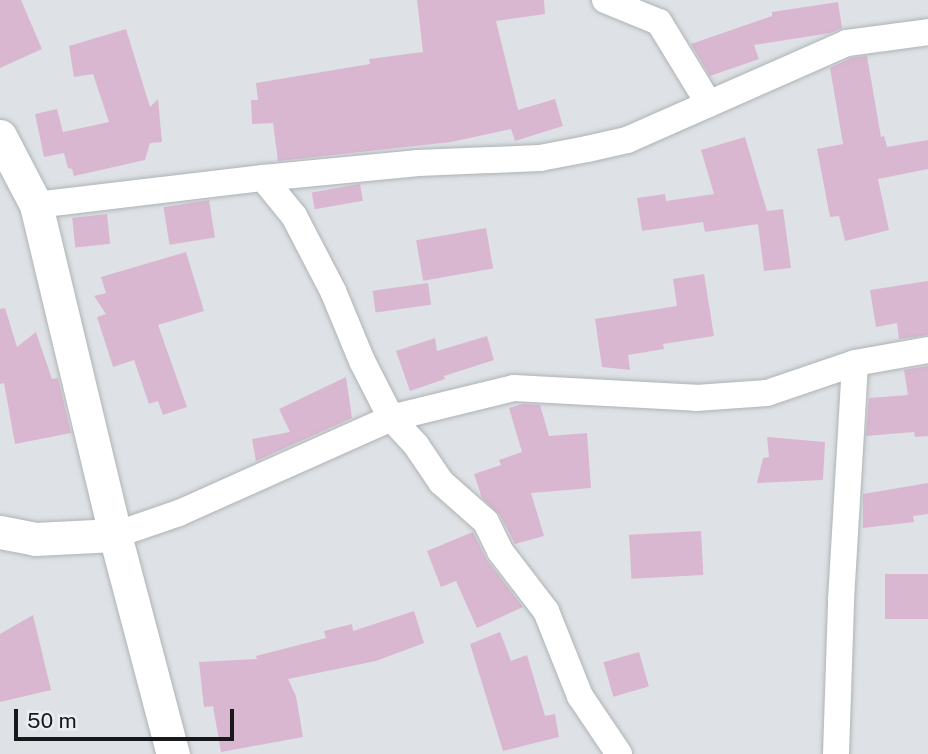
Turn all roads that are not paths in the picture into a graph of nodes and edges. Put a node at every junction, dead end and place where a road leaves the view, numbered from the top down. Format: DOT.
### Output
graph roads {
  1 [pos="605,0"];
  2 [pos="928,32"];
  3 [pos="709,104"];
  4 [pos="0,136"];
  5 [pos="263,178"];
  6 [pos="36,205"];
  7 [pos="928,350"];
  8 [pos="855,363"];
  9 [pos="391,418"];
  10 [pos="0,532"];
  11 [pos="115,535"];
  12 [pos="173,754"];
  13 [pos="619,754"];
  14 [pos="836,754"];
  1 -- 3 [label="street"];
  2 -- 3 [label="street"];
  3 -- 5 [label="street"];
  4 -- 6 [label="street"];
  5 -- 6 [label="street"];
  5 -- 9 [label="street"];
  6 -- 11 [label="street"];
  7 -- 8 [label="street"];
  8 -- 9 [label="street"];
  8 -- 14 [label="street"];
  9 -- 11 [label="street"];
  9 -- 13 [label="street"];
  10 -- 11 [label="street"];
  11 -- 12 [label="street"];
}
